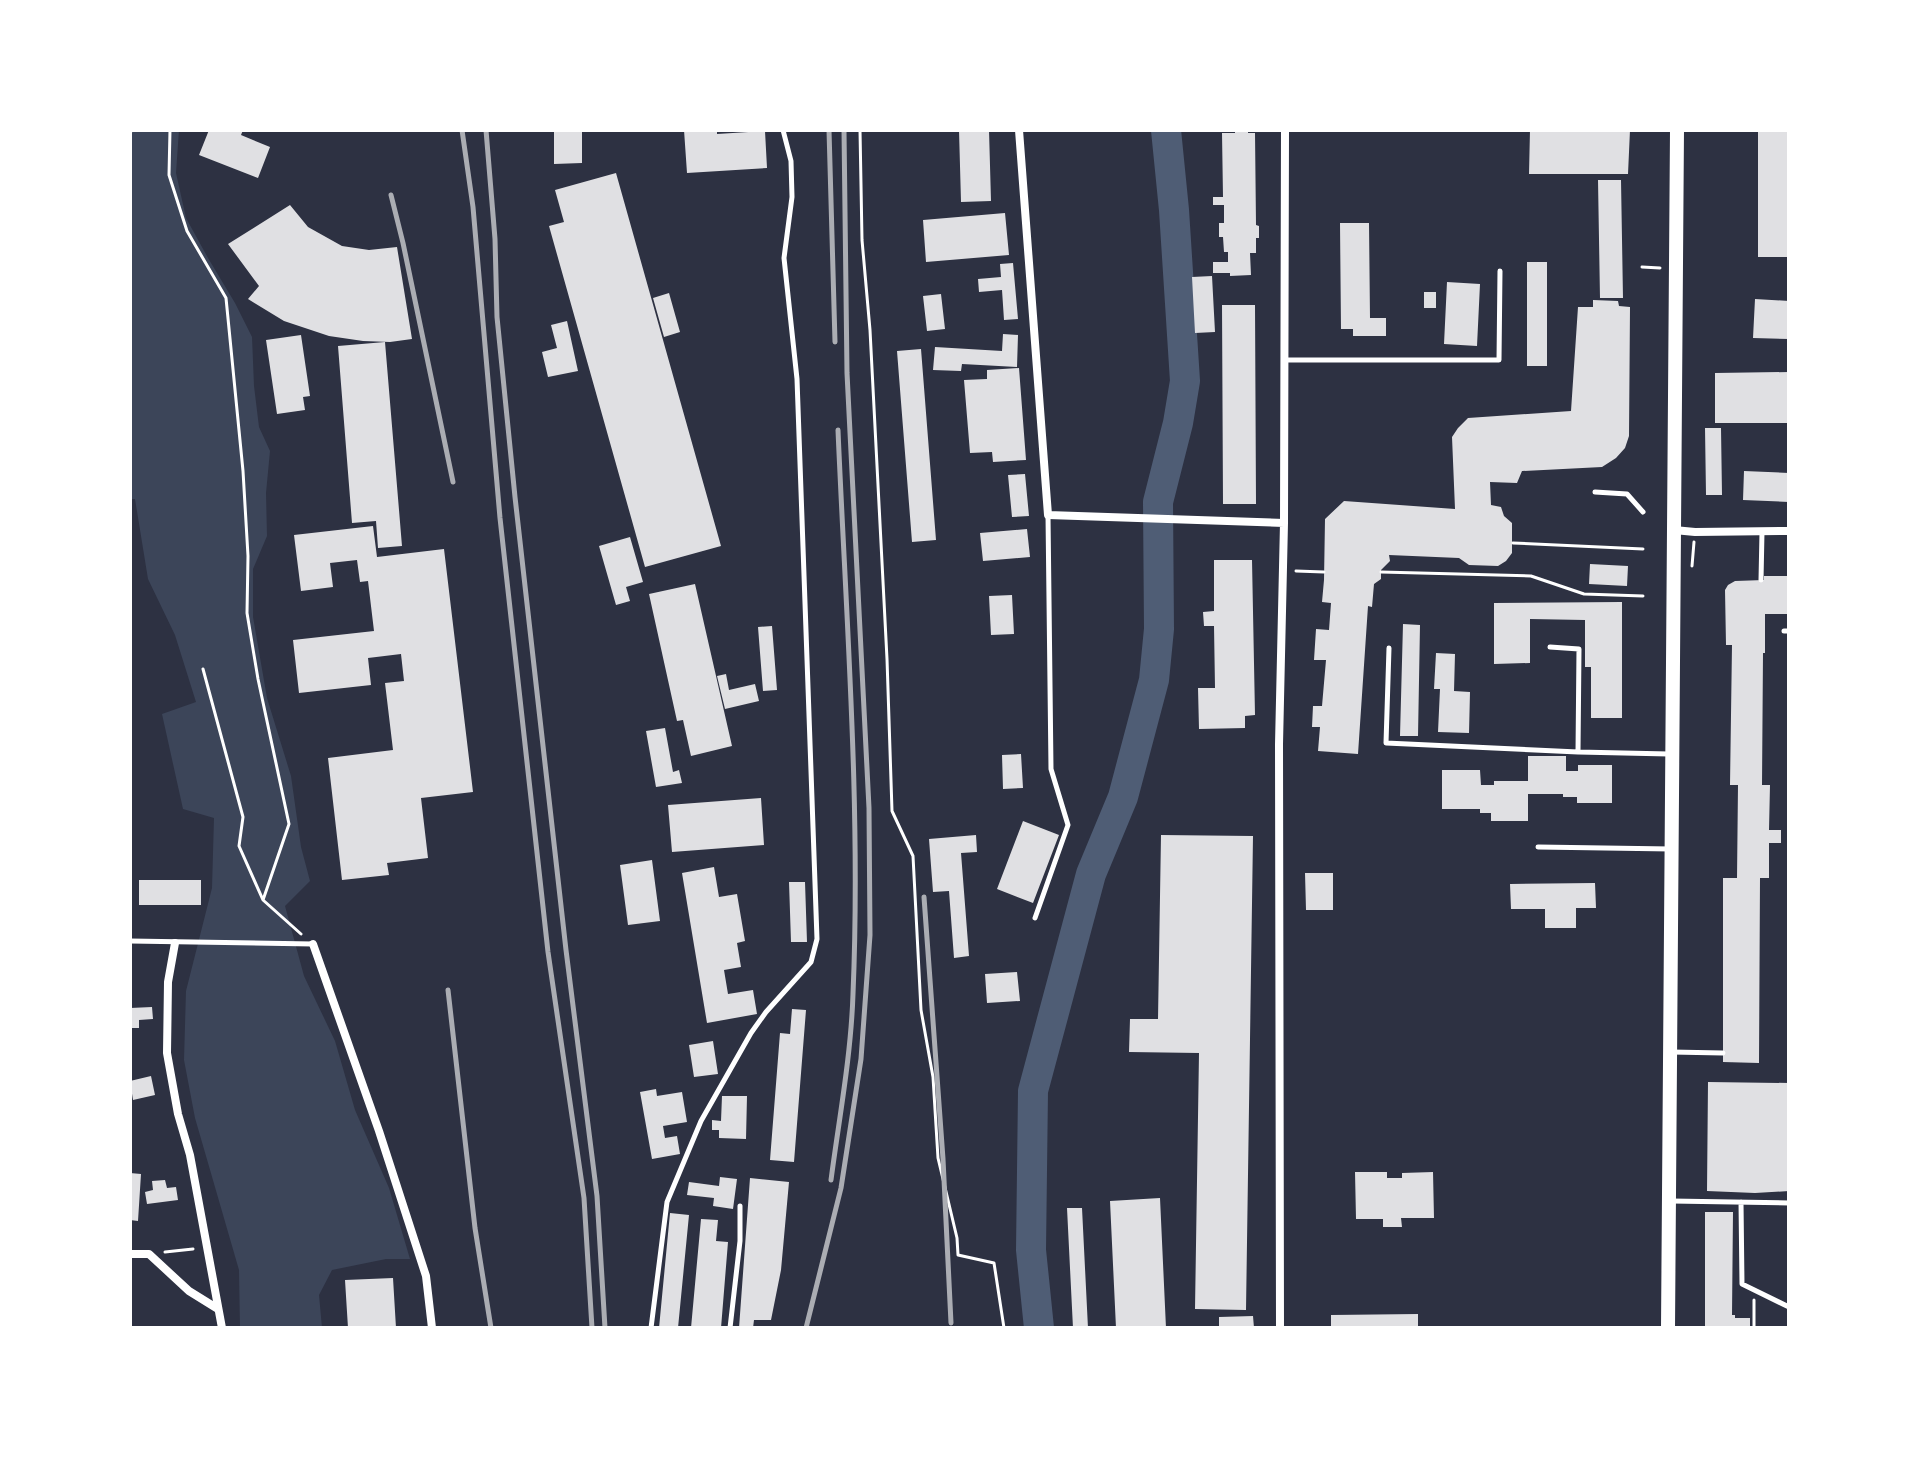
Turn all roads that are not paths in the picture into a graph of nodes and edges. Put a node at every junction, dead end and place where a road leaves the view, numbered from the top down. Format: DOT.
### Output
graph roads {
  1 [pos="783,130"];
  2 [pos="1019,130"];
  3 [pos="1285,130"];
  4 [pos="1677,130"];
  5 [pos="1500,271"];
  6 [pos="1285,360"];
  7 [pos="1595,492"];
  8 [pos="1643,512"];
  9 [pos="1048,515"];
  10 [pos="1284,523"];
  11 [pos="1674,530"];
  12 [pos="1789,531"];
  13 [pos="1762,532"];
  14 [pos="1761,580"];
  15 [pos="1550,647"];
  16 [pos="1389,648"];
  17 [pos="1578,752"];
  18 [pos="1672,754"];
  19 [pos="1538,847"];
  20 [pos="1672,849"];
  21 [pos="1035,918"];
  22 [pos="130,941"];
  23 [pos="175,943"];
  24 [pos="313,944"];
  25 [pos="1670,1052"];
  26 [pos="1723,1053"];
  27 [pos="1670,1201"];
  28 [pos="1741,1202"];
  29 [pos="1789,1203"];
  30 [pos="740,1206"];
  31 [pos="130,1254"];
  32 [pos="1789,1307"];
  33 [pos="218,1309"];
  34 [pos="222,1328"];
  35 [pos="432,1328"];
  36 [pos="651,1328"];
  37 [pos="730,1328"];
  38 [pos="1280,1328"];
  39 [pos="1668,1328"];
  1 -- 36 [label="lane"];
  2 -- 9 [label="street"];
  3 -- 6 [label="street"];
  4 -- 11 [label="main road"];
  5 -- 6 [label="lane"];
  6 -- 10 [label="street"];
  7 -- 8 [label="lane"];
  9 -- 10 [label="street"];
  9 -- 21 [label="lane"];
  10 -- 38 [label="street"];
  11 -- 13 [label="street"];
  11 -- 18 [label="main road"];
  12 -- 13 [label="street"];
  13 -- 14 [label="lane"];
  15 -- 17 [label="lane"];
  16 -- 17 [label="lane"];
  17 -- 18 [label="lane"];
  18 -- 20 [label="main road"];
  19 -- 20 [label="lane"];
  20 -- 25 [label="main road"];
  22 -- 23 [label="lane"];
  23 -- 24 [label="lane"];
  23 -- 33 [label="street"];
  24 -- 35 [label="street"];
  25 -- 26 [label="lane"];
  25 -- 27 [label="main road"];
  27 -- 28 [label="lane"];
  27 -- 39 [label="main road"];
  28 -- 29 [label="lane"];
  28 -- 32 [label="lane"];
  30 -- 37 [label="lane"];
  31 -- 33 [label="street"];
  33 -- 34 [label="street"];
}
